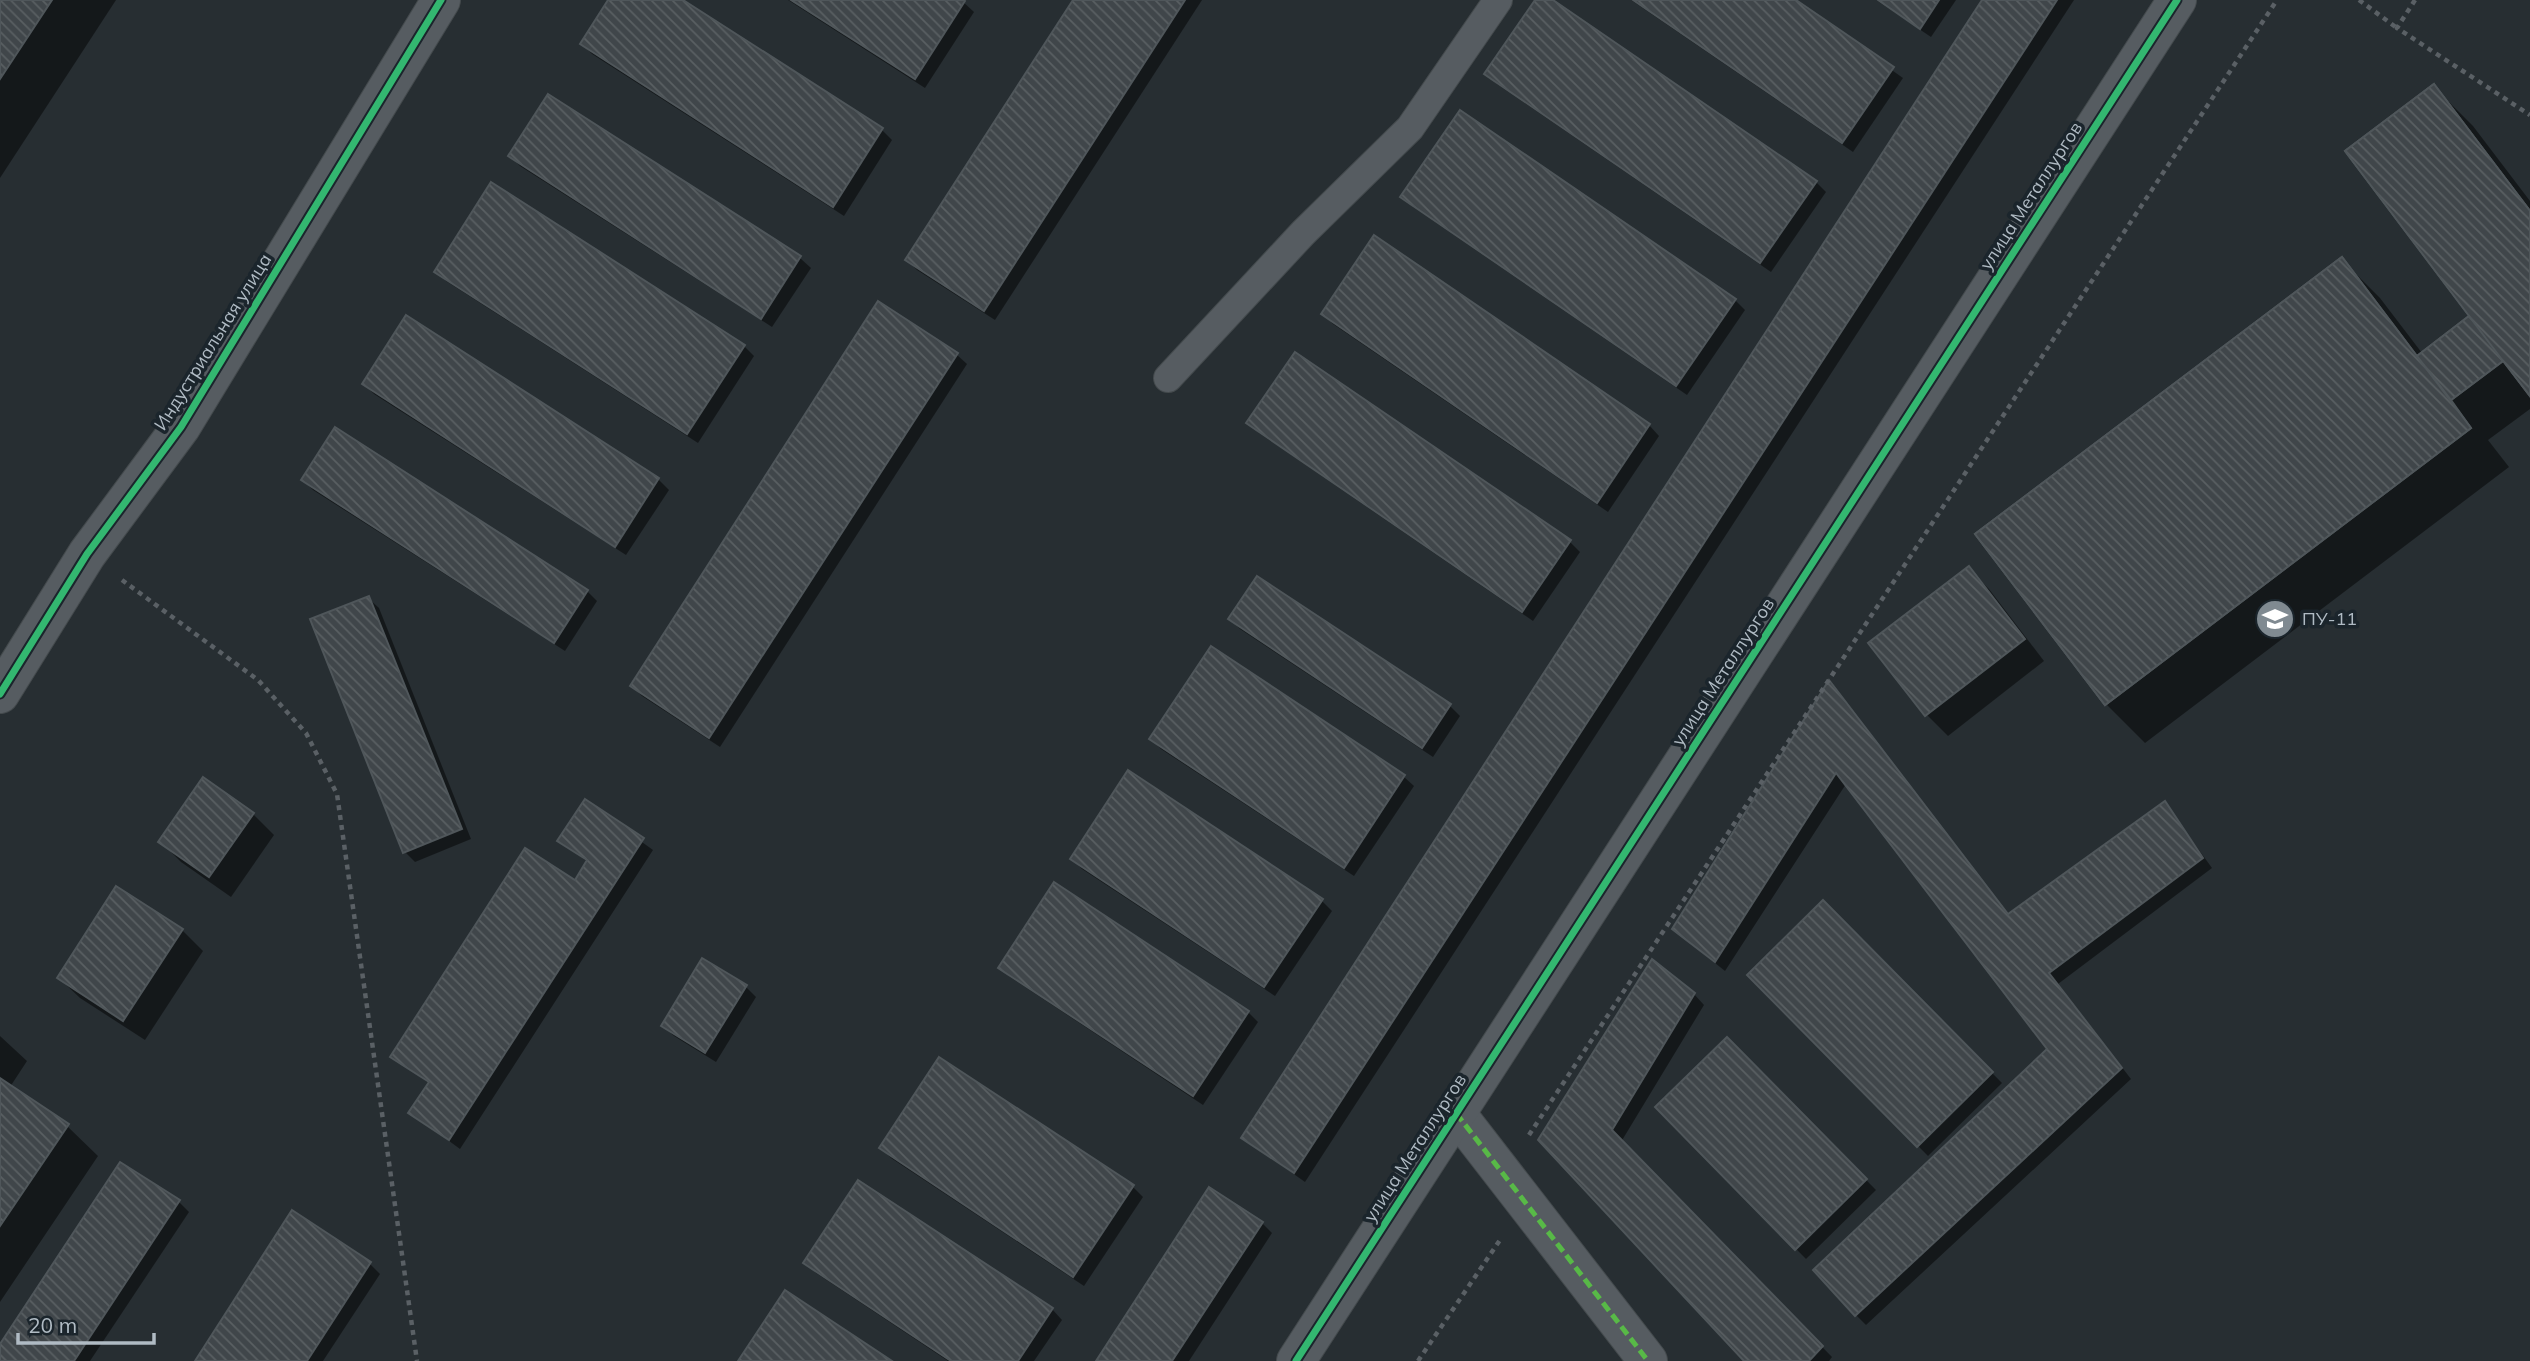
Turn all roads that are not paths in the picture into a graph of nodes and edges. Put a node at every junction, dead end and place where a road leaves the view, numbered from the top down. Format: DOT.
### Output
graph roads {
  1 [pos="441,0"];
  2 [pos="1498,0"];
  3 [pos="2177,0"];
  4 [pos="1168,377"];
  5 [pos="0,694"];
  6 [pos="1455,1113"];
  7 [pos="1296,1361"];
  8 [pos="1648,1361"];
  1 -- 5 [label="street, Индустриальная улица"];
  2 -- 4 [label="lane"];
  3 -- 6 [label="street, улица Металлургов"];
  6 -- 7 [label="street, улица Металлургов"];
  6 -- 8 [label="street"];
}
